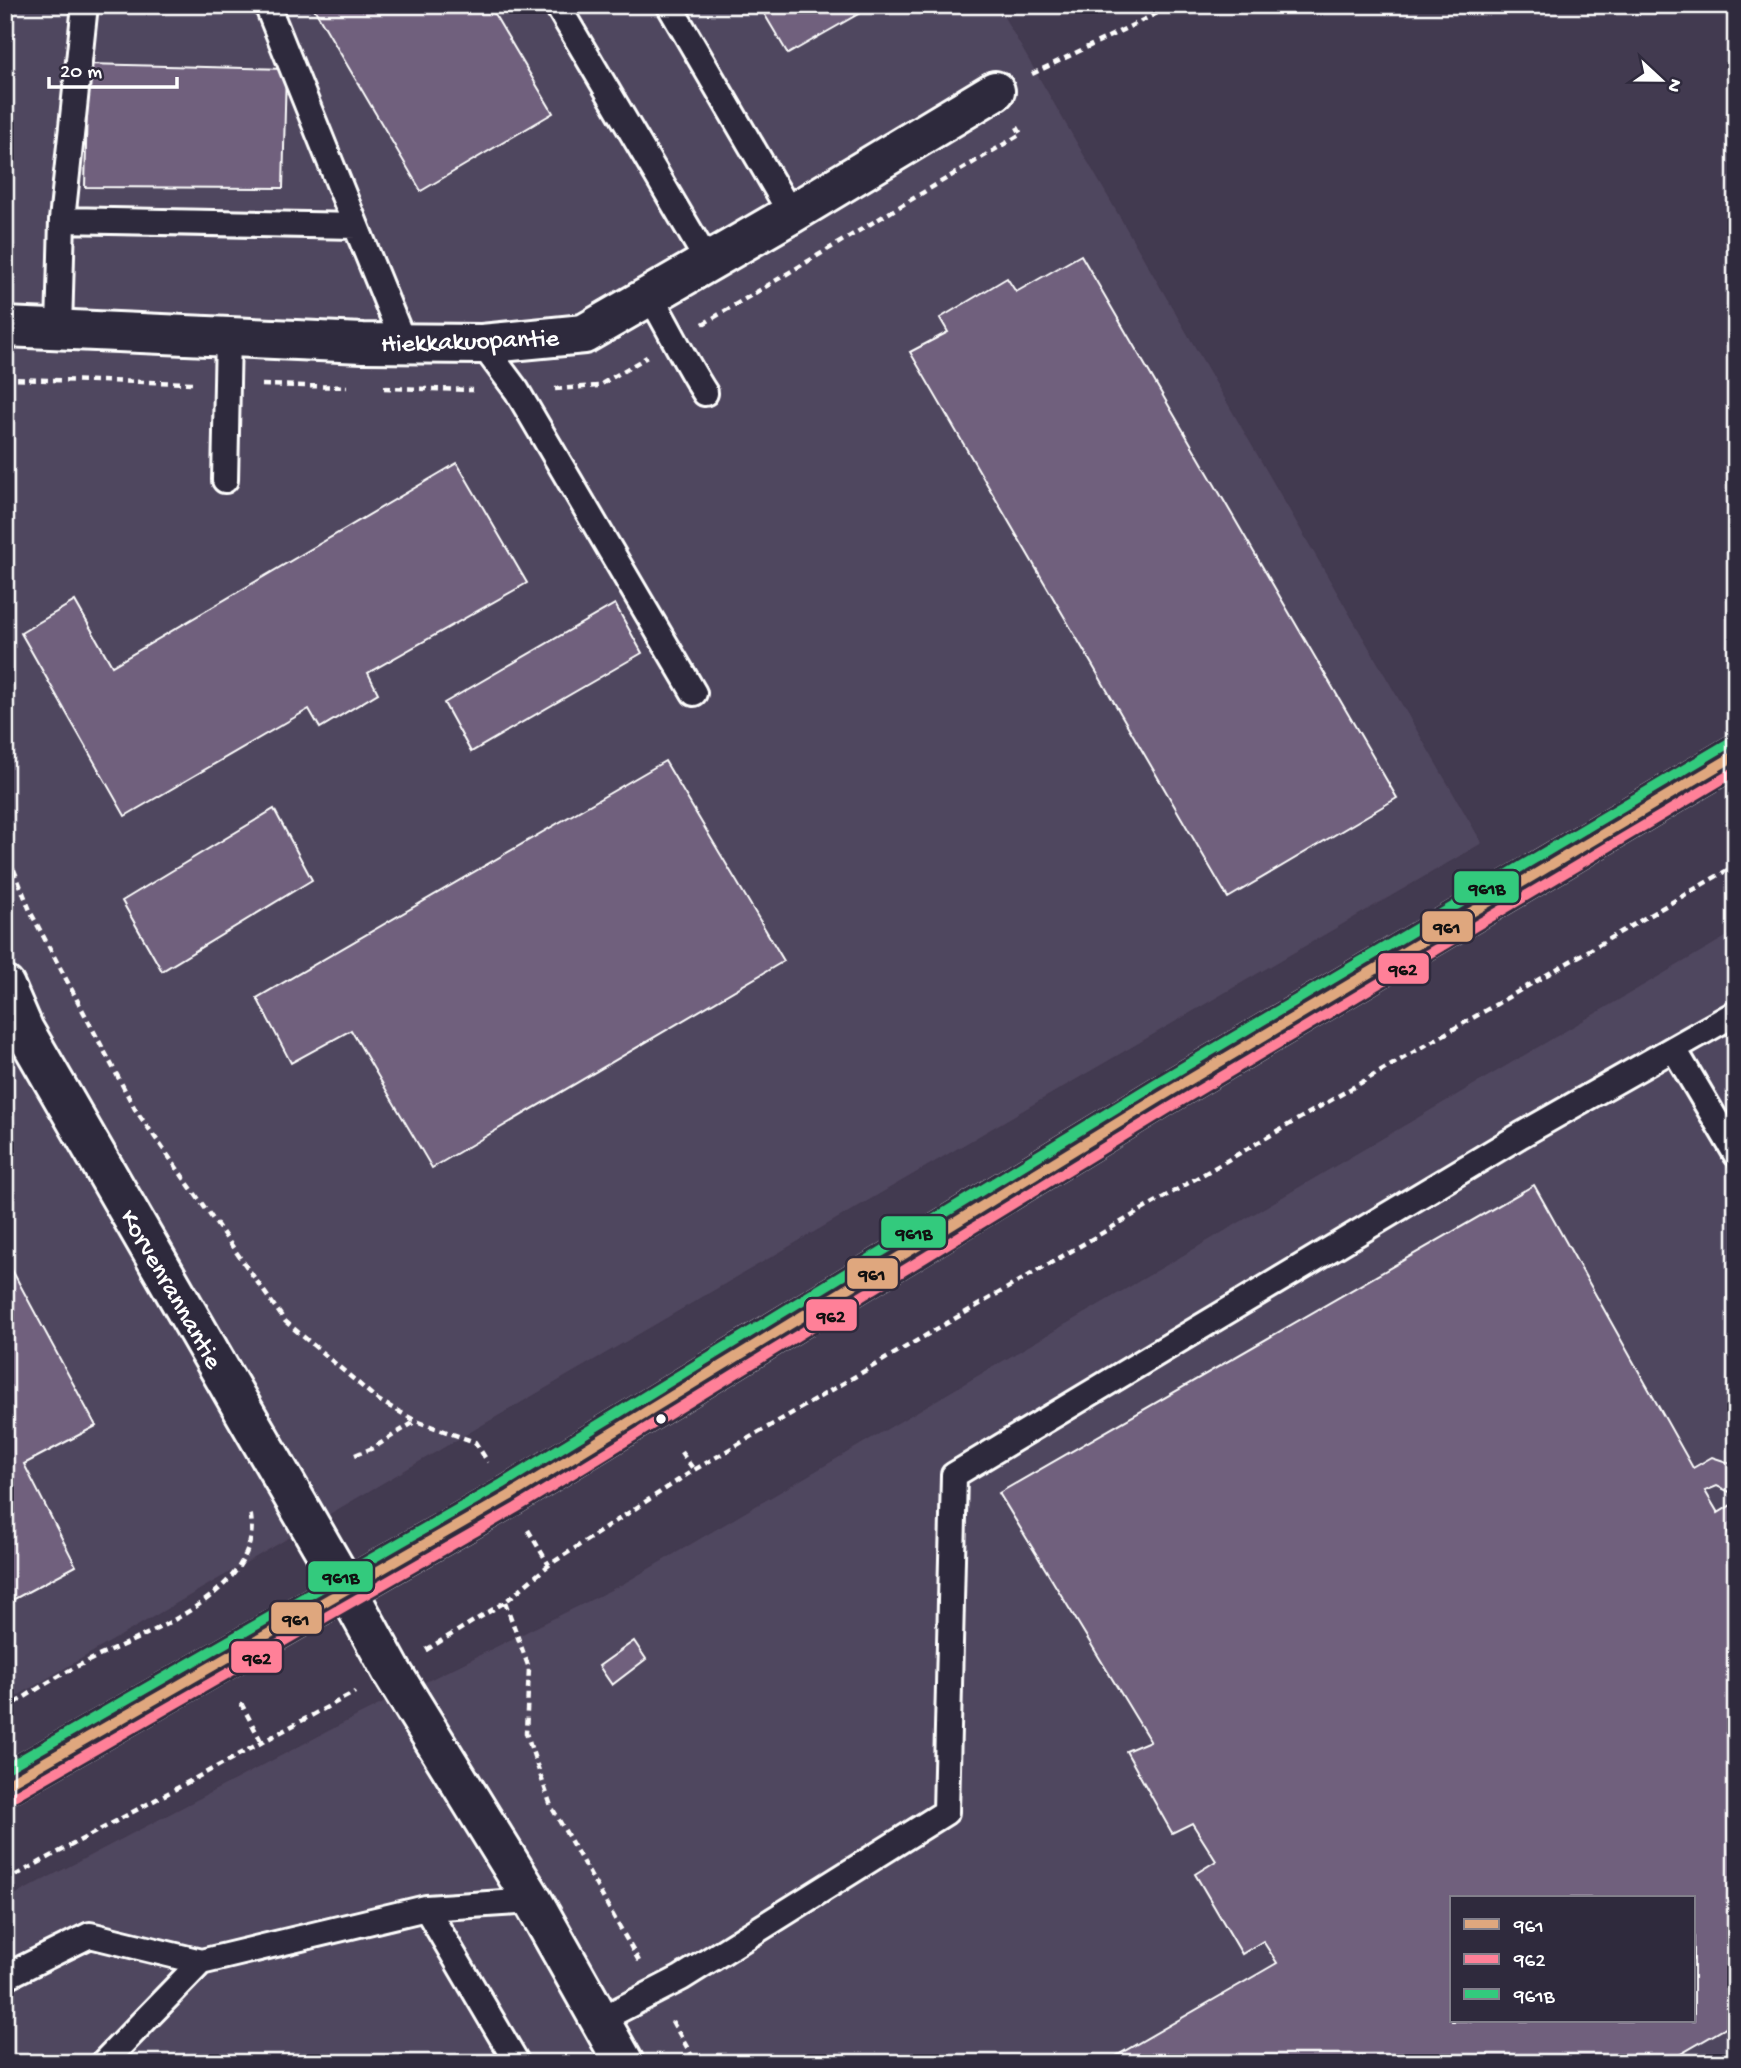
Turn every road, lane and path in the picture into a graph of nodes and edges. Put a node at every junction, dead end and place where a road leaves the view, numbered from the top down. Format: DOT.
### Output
graph roads {
  1 [pos="13,5"];
  2 [pos="85,5"];
  3 [pos="267,5"];
  4 [pos="557,5"];
  5 [pos="669,5"];
  6 [pos="1174,5"];
  7 [pos="5,34"];
  8 [pos="995,91"];
  9 [pos="790,215"];
  10 [pos="62,220"];
  11 [pos="356,226"];
  12 [pos="708,262"];
  13 [pos="650,296"];
  14 [pos="5,327"];
  15 [pos="59,329"];
  16 [pos="228,335"];
  17 [pos="404,344"];
  18 [pos="482,344"];
  19 [pos="705,393"];
  20 [pos="225,480"];
  21 [pos="694,693"];
  22 [pos="1736,755"];
  23 [pos="5,847"];
  24 [pos="1736,865"];
  25 [pos="5,986"];
  26 [pos="1736,1013"];
  27 [pos="1674,1049"];
  28 [pos="1736,1154"];
  29 [pos="416,1421"];
  30 [pos="681,1452"];
  31 [pos="355,1455"];
  32 [pos="694,1470"];
  33 [pos="509,1496"];
  34 [pos="251,1513"];
  35 [pos="549,1565"];
  36 [pos="346,1588"];
  37 [pos="505,1602"];
  38 [pos="392,1672"];
  39 [pos="241,1703"];
  40 [pos="5,1710"];
  41 [pos="262,1743"];
  42 [pos="5,1785"];
  43 [pos="5,1881"];
  44 [pos="533,1901"];
  45 [pos="426,1908"];
  46 [pos="201,1962"];
  47 [pos="5,1977"];
  48 [pos="656,1991"];
  49 [pos="598,2021"];
  50 [pos="103,2063"];
  51 [pos="517,2063"];
  52 [pos="624,2063"];
  53 [pos="696,2063"];
  1 -- 7 [label="path"];
  2 -- 10 [label="lane"];
  3 -- 11 [label="lane"];
  4 -- 12 [label="lane"];
  5 -- 9 [label="lane"];
  6 -- 8 [label="path"];
  8 -- 9 [label="street, Hiekkakuopantie"];
  9 -- 12 [label="street, Hiekkakuopantie"];
  10 -- 11 [label="lane"];
  10 -- 15 [label="lane"];
  11 -- 17 [label="lane"];
  12 -- 13 [label="street, Hiekkakuopantie"];
  13 -- 18 [label="street, Hiekkakuopantie"];
  13 -- 19 [label="lane"];
  14 -- 15 [label="street, Hiekkakuopantie"];
  15 -- 16 [label="street, Hiekkakuopantie"];
  16 -- 17 [label="street, Hiekkakuopantie"];
  16 -- 20 [label="lane"];
  17 -- 18 [label="street, Hiekkakuopantie"];
  18 -- 21 [label="lane"];
  22 -- 33 [label="street"];
  23 -- 29 [label="path"];
  24 -- 32 [label="path"];
  25 -- 36 [label="street, Korvenrannantie"];
  26 -- 27 [label="lane"];
  27 -- 28 [label="lane"];
  27 -- 48 [label="lane"];
  29 -- 31 [label="path"];
  29 -- 33 [label="path"];
  30 -- 32 [label="path"];
  32 -- 35 [label="path"];
  33 -- 35 [label="path"];
  33 -- 36 [label="street"];
  34 -- 40 [label="path"];
  35 -- 37 [label="path"];
  36 -- 38 [label="street, Korvenrannantie"];
  36 -- 42 [label="street"];
  37 -- 38 [label="path"];
  37 -- 48 [label="path"];
  38 -- 41 [label="path"];
  38 -- 44 [label="street, Korvenrannantie"];
  39 -- 41 [label="path"];
  41 -- 43 [label="path"];
  44 -- 45 [label="lane"];
  44 -- 49 [label="street, Korvenrannantie"];
  45 -- 46 [label="lane"];
  45 -- 51 [label="lane"];
  46 -- 47 [label="lane"];
  46 -- 50 [label="lane"];
  48 -- 49 [label="lane"];
  48 -- 53 [label="path"];
  49 -- 52 [label="street, Korvenrannantie"];
}
